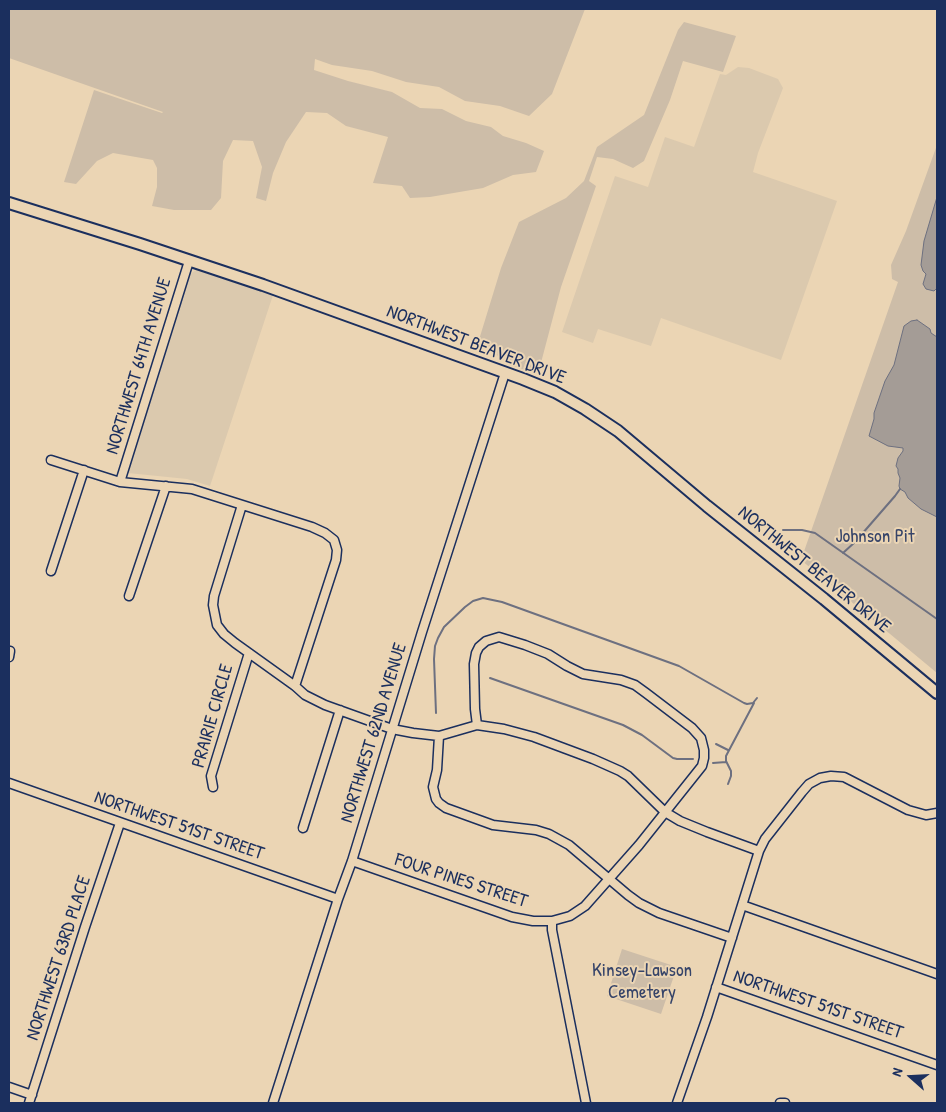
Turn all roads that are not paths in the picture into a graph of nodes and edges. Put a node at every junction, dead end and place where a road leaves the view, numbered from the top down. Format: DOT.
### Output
graph roads {
  1 [pos="9,203"];
  2 [pos="189,260"];
  3 [pos="505,373"];
  4 [pos="51,460"];
  5 [pos="84,470"];
  6 [pos="120,482"];
  7 [pos="166,486"];
  8 [pos="242,505"];
  9 [pos="51,570"];
  10 [pos="129,596"];
  11 [pos="249,653"];
  12 [pos="295,686"];
  13 [pos="937,693"];
  14 [pos="340,710"];
  15 [pos="477,725"];
  16 [pos="392,728"];
  17 [pos="438,736"];
  18 [pos="9,784"];
  19 [pos="212,787"];
  20 [pos="665,812"];
  21 [pos="937,813"];
  22 [pos="120,823"];
  23 [pos="303,828"];
  24 [pos="760,851"];
  25 [pos="352,862"];
  26 [pos="609,879"];
  27 [pos="338,899"];
  28 [pos="742,905"];
  29 [pos="552,921"];
  30 [pos="732,938"];
  31 [pos="937,974"];
  32 [pos="716,987"];
  33 [pos="937,1064"];
  34 [pos="9,1087"];
  35 [pos="32,1095"];
  36 [pos="29,1103"];
  37 [pos="273,1103"];
  38 [pos="586,1103"];
  39 [pos="677,1103"];
  40 [pos="780,1103"];
  41 [pos="785,1103"];
  1 -- 2 [label="main road, NORTHWEST BEAVER DRIVE"];
  2 -- 3 [label="main road, NORTHWEST BEAVER DRIVE"];
  2 -- 6 [label="street, NORTHWEST 64TH AVENUE"];
  3 -- 13 [label="main road, NORTHWEST BEAVER DRIVE"];
  3 -- 16 [label="street, NORTHWEST 62ND AVENUE"];
  4 -- 5 [label="street"];
  5 -- 6 [label="street"];
  5 -- 9 [label="street"];
  6 -- 7 [label="street"];
  7 -- 8 [label="street"];
  7 -- 10 [label="street"];
  8 -- 11 [label="street"];
  8 -- 12 [label="street"];
  11 -- 12 [label="street"];
  11 -- 19 [label="street, PRAIRIE CIRCLE"];
  12 -- 14 [label="street"];
  14 -- 16 [label="street"];
  14 -- 23 [label="street"];
  15 -- 17 [label="street"];
  15 -- 20 [label="street"];
  15 -- 20 [label="street, FOUR PINES STREET"];
  16 -- 17 [label="street"];
  16 -- 25 [label="street, NORTHWEST 62ND AVENUE"];
  17 -- 26 [label="street"];
  18 -- 22 [label="street, NORTHWEST 51ST STREET"];
  20 -- 24 [label="street"];
  20 -- 26 [label="street, FOUR PINES STREET"];
  21 -- 24 [label="street"];
  22 -- 27 [label="street, NORTHWEST 51ST STREET"];
  22 -- 35 [label="street, NORTHWEST 63RD PLACE"];
  24 -- 28 [label="street"];
  25 -- 27 [label="street, NORTHWEST 62ND AVENUE"];
  25 -- 29 [label="street, FOUR PINES STREET"];
  26 -- 29 [label="street, FOUR PINES STREET"];
  26 -- 30 [label="street"];
  27 -- 37 [label="street, NORTHWEST 62ND AVENUE"];
  28 -- 30 [label="street"];
  28 -- 31 [label="street"];
  29 -- 38 [label="street"];
  30 -- 32 [label="street"];
  32 -- 33 [label="street, NORTHWEST 51ST STREET"];
  32 -- 39 [label="street"];
  34 -- 35 [label="street"];
  35 -- 36 [label="street, NORTHWEST 63RD PLACE"];
  40 -- 41 [label="street"];
}
